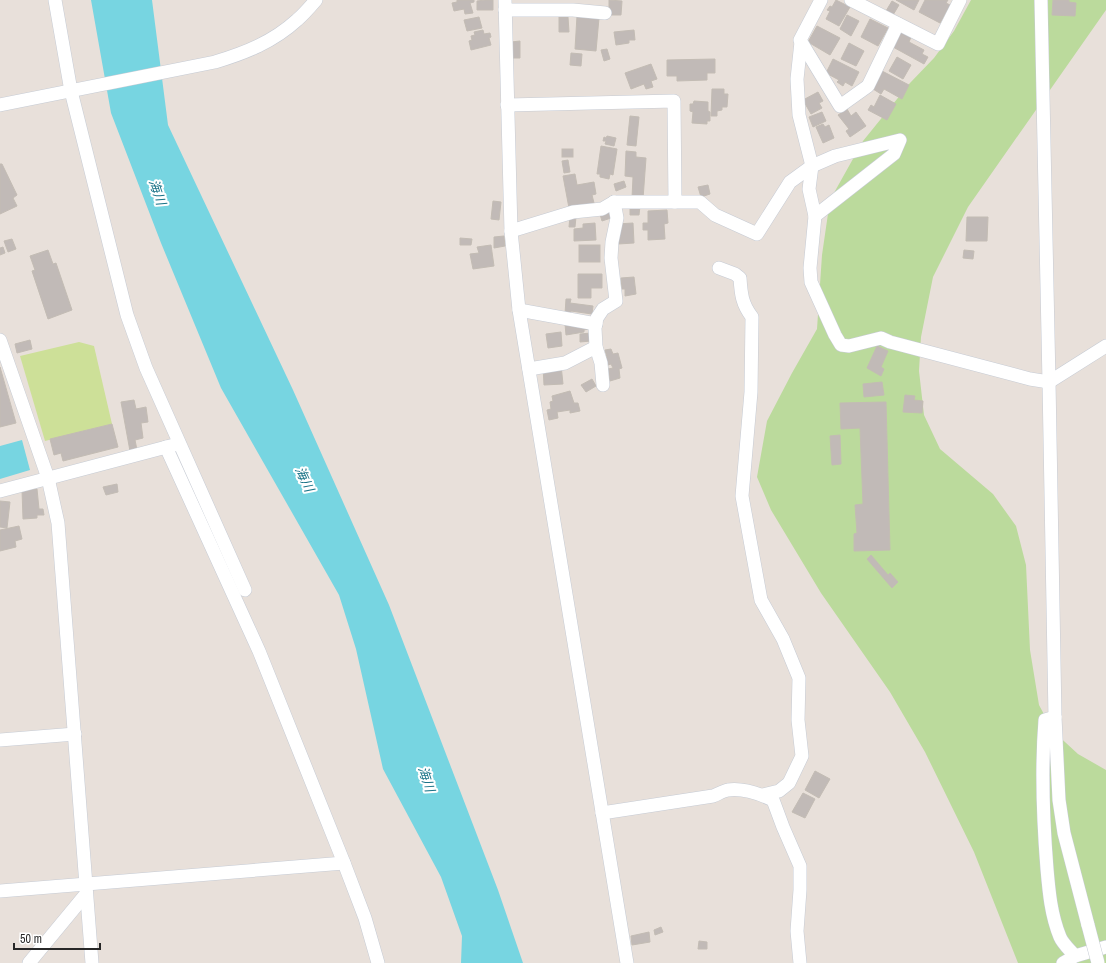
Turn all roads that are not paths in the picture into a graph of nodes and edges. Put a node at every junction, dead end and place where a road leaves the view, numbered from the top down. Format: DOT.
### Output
graph roads {
  1 [pos="55,0"];
  2 [pos="316,0"];
  3 [pos="821,0"];
  4 [pos="851,0"];
  5 [pos="960,0"];
  6 [pos="1041,0"];
  7 [pos="505,5"];
  8 [pos="605,13"];
  9 [pos="898,24"];
  10 [pos="801,42"];
  11 [pos="71,91"];
  12 [pos="0,105"];
  13 [pos="508,105"];
  14 [pos="812,166"];
  15 [pos="614,202"];
  16 [pos="676,202"];
  17 [pos="815,216"];
  18 [pos="511,230"];
  19 [pos="719,268"];
  20 [pos="519,310"];
  21 [pos="596,324"];
  22 [pos="0,340"];
  23 [pos="1106,346"];
  24 [pos="596,347"];
  25 [pos="529,369"];
  26 [pos="1049,382"];
  27 [pos="602,386"];
  28 [pos="173,445"];
  29 [pos="48,478"];
  30 [pos="0,491"];
  31 [pos="245,590"];
  32 [pos="1055,717"];
  33 [pos="75,734"];
  34 [pos="0,740"];
  35 [pos="763,795"];
  36 [pos="602,813"];
  37 [pos="344,863"];
  38 [pos="86,889"];
  39 [pos="0,891"];
  40 [pos="1106,947"];
  41 [pos="1075,956"];
  42 [pos="29,963"];
  43 [pos="92,963"];
  44 [pos="378,963"];
  45 [pos="627,963"];
  46 [pos="800,963"];
  47 [pos="1063,963"];
  48 [pos="1098,963"];
  1 -- 11 [label="street"];
  2 -- 11 [label="street"];
  3 -- 10 [label="street"];
  4 -- 9 [label="street"];
  5 -- 9 [label="street"];
  6 -- 26 [label="street"];
  7 -- 8 [label="street"];
  7 -- 13 [label="street"];
  9 -- 10 [label="street"];
  10 -- 14 [label="street"];
  11 -- 12 [label="street"];
  11 -- 28 [label="street"];
  13 -- 16 [label="street"];
  13 -- 18 [label="street"];
  14 -- 16 [label="street"];
  14 -- 17 [label="street"];
  14 -- 17 [label="street"];
  15 -- 16 [label="street"];
  15 -- 18 [label="street"];
  15 -- 21 [label="street"];
  17 -- 26 [label="street"];
  18 -- 20 [label="street"];
  19 -- 35 [label="street"];
  20 -- 21 [label="street"];
  20 -- 25 [label="street"];
  21 -- 24 [label="street"];
  22 -- 29 [label="street"];
  23 -- 26 [label="street"];
  24 -- 25 [label="street"];
  24 -- 27 [label="street"];
  25 -- 36 [label="street"];
  26 -- 32 [label="street"];
  28 -- 29 [label="street"];
  28 -- 31 [label="street"];
  28 -- 37 [label="street"];
  29 -- 30 [label="street"];
  29 -- 33 [label="street"];
  32 -- 41 [label="street"];
  32 -- 48 [label="street, bridge"];
  33 -- 34 [label="street"];
  33 -- 38 [label="street"];
  35 -- 36 [label="street"];
  35 -- 46 [label="street"];
  36 -- 45 [label="street"];
  37 -- 38 [label="street"];
  37 -- 44 [label="street"];
  38 -- 39 [label="street"];
  38 -- 42 [label="street"];
  38 -- 43 [label="street"];
  40 -- 41 [label="street"];
  41 -- 47 [label="street"];
}
